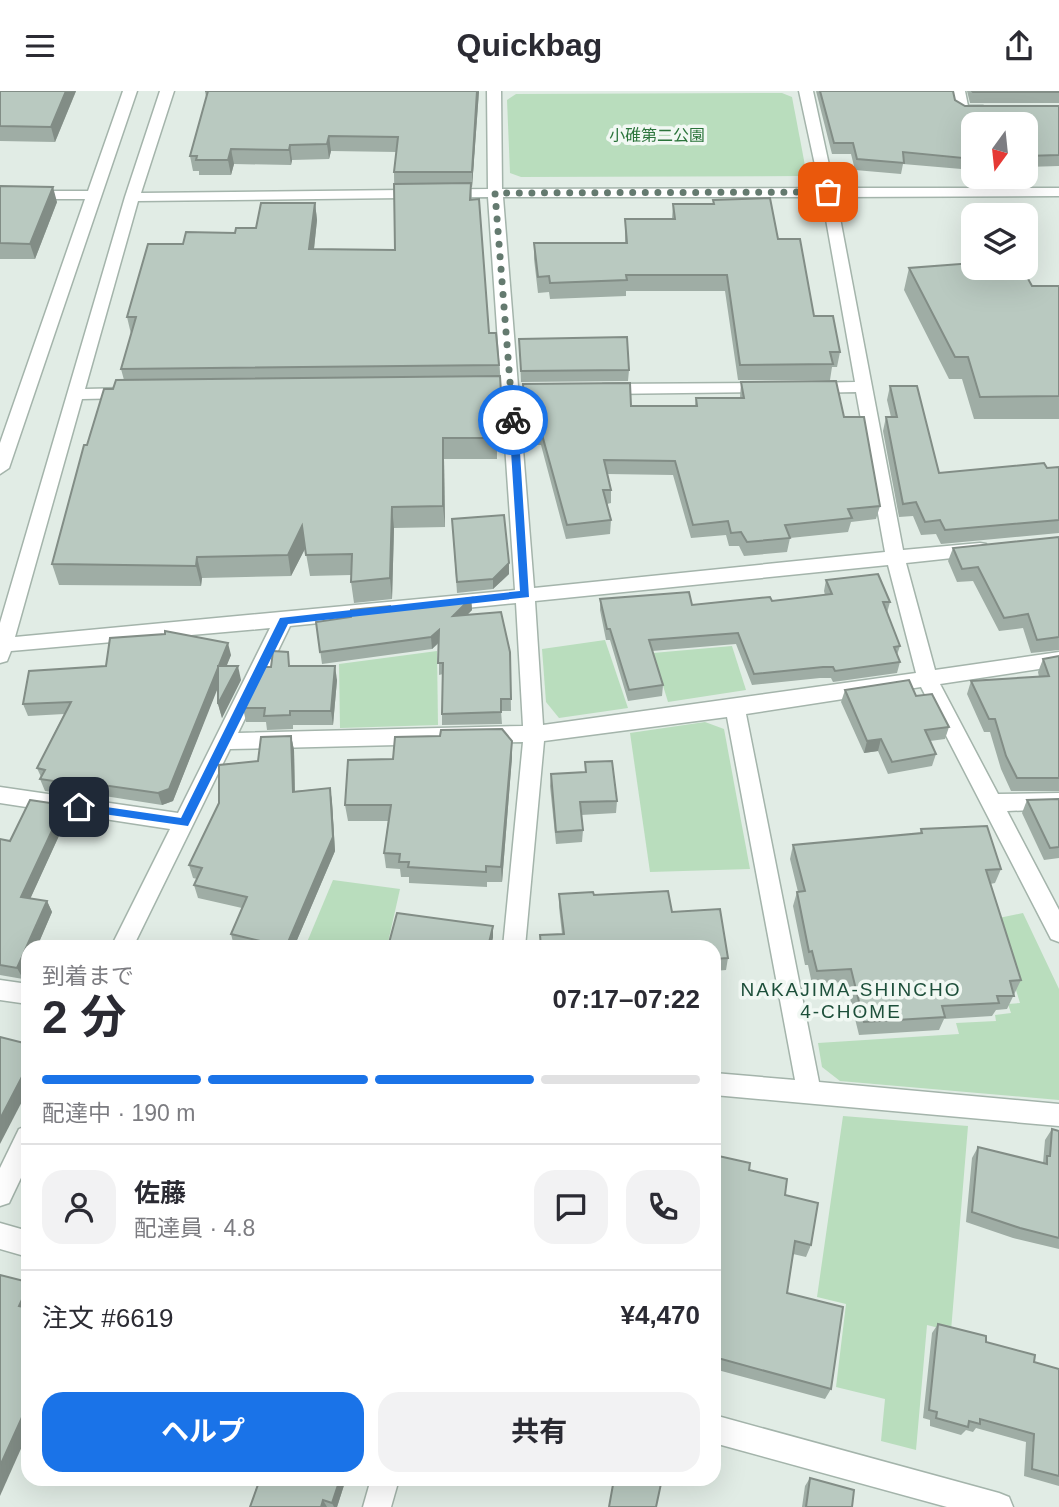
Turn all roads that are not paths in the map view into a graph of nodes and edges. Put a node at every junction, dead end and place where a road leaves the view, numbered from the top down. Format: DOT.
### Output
graph roads {
  1 [pos="130,91"];
  2 [pos="167,91"];
  3 [pos="494,91"];
  4 [pos="806,91"];
  5 [pos="958,91"];
  6 [pos="1003,110"];
  7 [pos="828,192"];
  8 [pos="1059,192"];
  9 [pos="495,193"];
  10 [pos="0,195"];
  11 [pos="94,195"];
  12 [pos="132,197"];
  13 [pos="863,387"];
  14 [pos="592,390"];
  15 [pos="144,393"];
  16 [pos="76,394"];
  17 [pos="0,468"];
  18 [pos="1004,547"];
  19 [pos="895,557"];
  20 [pos="526,594"];
  21 [pos="284,620"];
  22 [pos="1,649"];
  23 [pos="1059,659"];
  24 [pos="927,678"];
  25 [pos="736,708"];
  26 [pos="534,734"];
  27 [pos="224,741"];
  28 [pos="0,795"];
  29 [pos="1059,801"];
  30 [pos="992,803"];
  31 [pos="184,823"];
  32 [pos="1059,932"];
  33 [pos="126,940"];
  34 [pos="515,940"];
  35 [pos="0,990"];
  36 [pos="21,993"];
  37 [pos="721,1085"];
  38 [pos="809,1093"];
  39 [pos="1059,1115"];
  40 [pos="21,1151"];
  41 [pos="0,1194"];
  42 [pos="0,1236"];
  43 [pos="21,1242"];
  44 [pos="721,1431"];
  45 [pos="383,1486"];
  46 [pos="377,1507"];
  47 [pos="999,1507"];
  1 -- 11 [label="street"];
  2 -- 12 [label="street"];
  3 -- 9 [label="street"];
  4 -- 7 [label="street"];
  5 -- 6 [label="street"];
  7 -- 8 [label="street"];
  7 -- 9 [label="street"];
  7 -- 13 [label="street"];
  9 -- 12 [label="street"];
  9 -- 20 [label="street"];
  10 -- 11 [label="street"];
  11 -- 17 [label="street"];
  12 -- 16 [label="street"];
  13 -- 14 [label="street"];
  13 -- 19 [label="street"];
  15 -- 16 [label="street"];
  16 -- 22 [label="street"];
  18 -- 19 [label="street"];
  19 -- 20 [label="street"];
  19 -- 24 [label="street"];
  20 -- 21 [label="street"];
  20 -- 26 [label="street"];
  21 -- 22 [label="street"];
  21 -- 27 [label="street"];
  23 -- 24 [label="street"];
  24 -- 25 [label="street"];
  24 -- 30 [label="street"];
  25 -- 26 [label="street"];
  25 -- 38 [label="street"];
  26 -- 27 [label="street"];
  26 -- 34 [label="street"];
  27 -- 31 [label="street"];
  28 -- 31 [label="street"];
  29 -- 30 [label="street"];
  30 -- 32 [label="street"];
  31 -- 33 [label="street"];
  35 -- 36 [label="street"];
  37 -- 38 [label="street"];
  38 -- 39 [label="street"];
  40 -- 41 [label="street"];
  42 -- 43 [label="street"];
  44 -- 47 [label="street"];
  45 -- 46 [label="street"];
}
